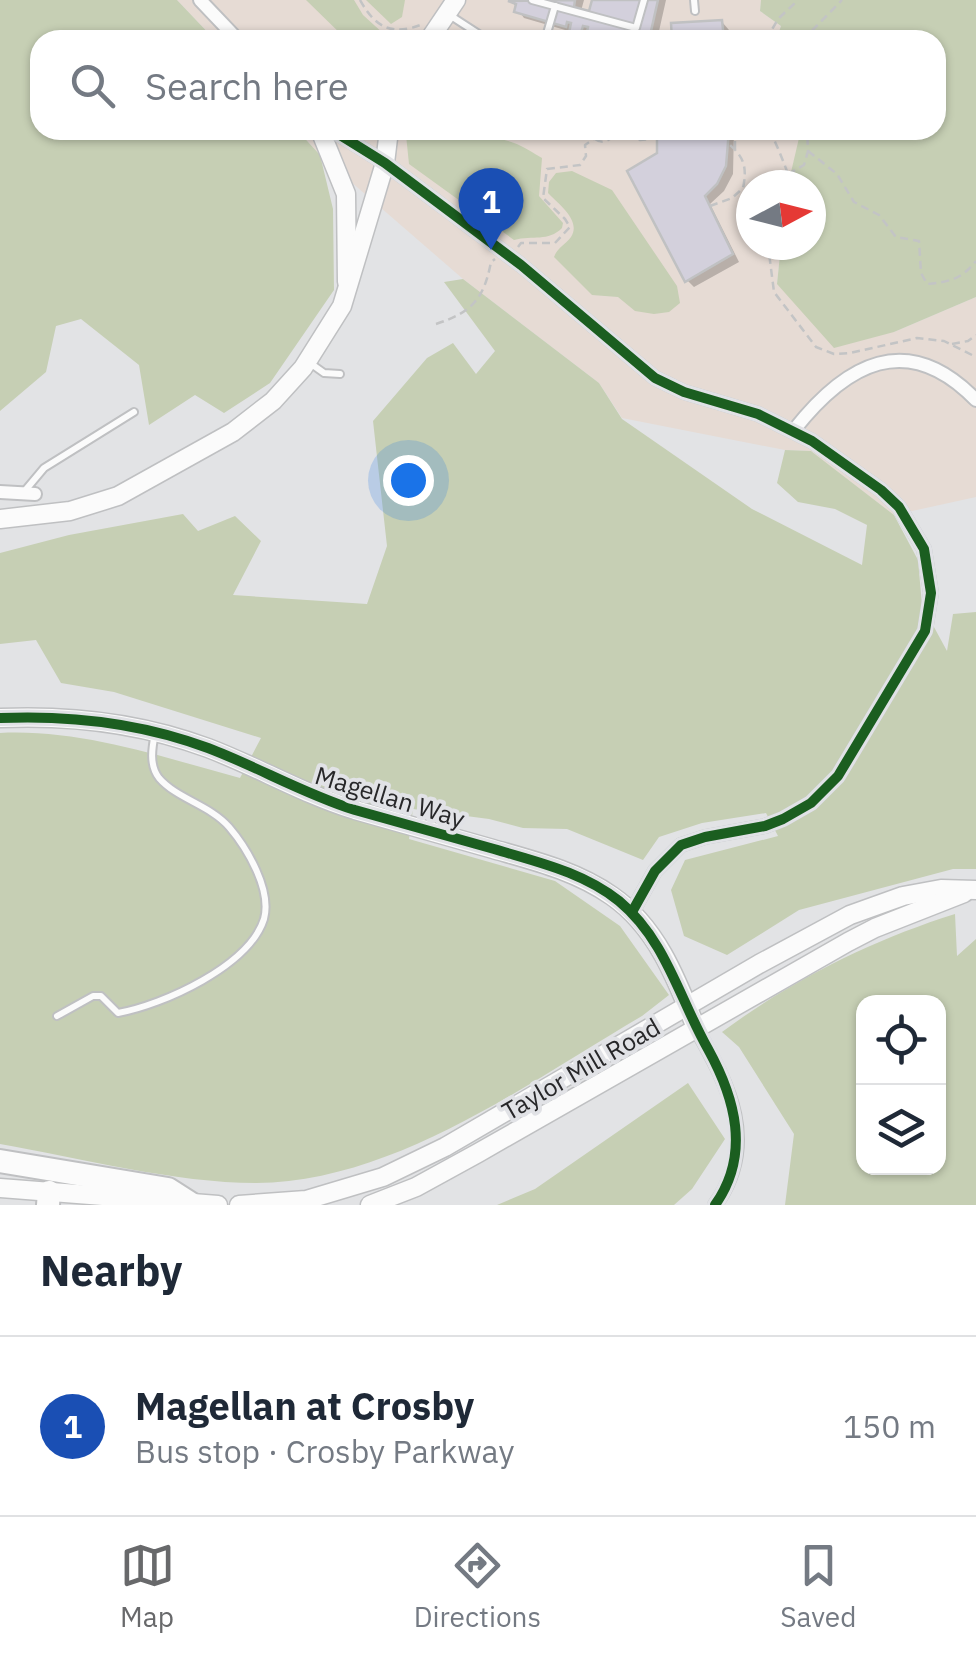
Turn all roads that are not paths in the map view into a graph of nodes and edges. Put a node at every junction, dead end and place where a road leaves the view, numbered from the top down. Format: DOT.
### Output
graph roads {
  1 [pos="200,0"];
  2 [pos="532,0"];
  3 [pos="644,0"];
  4 [pos="694,0"];
  5 [pos="555,6"];
  6 [pos="452,7"];
  7 [pos="695,11"];
  8 [pos="228,30"];
  9 [pos="430,30"];
  10 [pos="477,30"];
  11 [pos="548,30"];
  12 [pos="324,140"];
  13 [pos="348,140"];
  14 [pos="388,140"];
  15 [pos="395,140"];
  16 [pos="385,163"];
  17 [pos="348,292"];
  18 [pos="308,362"];
  19 [pos="340,374"];
  20 [pos="976,400"];
  21 [pos="134,412"];
  22 [pos="794,430"];
  23 [pos="0,492"];
  24 [pos="29,494"];
  25 [pos="0,519"];
  26 [pos="0,718"];
  27 [pos="155,732"];
  28 [pos="973,891"];
  29 [pos="632,912"];
  30 [pos="688,1008"];
  31 [pos="56,1016"];
  32 [pos="696,1028"];
  33 [pos="0,1161"];
  34 [pos="0,1188"];
  35 [pos="48,1199"];
  36 [pos="193,1204"];
  37 [pos="218,1205"];
  38 [pos="238,1205"];
  39 [pos="370,1205"];
  40 [pos="715,1205"];
  1 -- 8 [label="street"];
  2 -- 5 [label="lane"];
  3 -- 5 [label="lane"];
  4 -- 7 [label="lane"];
  5 -- 11 [label="lane"];
  6 -- 9 [label="main road"];
  6 -- 10 [label="lane"];
  12 -- 17 [label="main road"];
  13 -- 16 [label="street"];
  14 -- 16 [label="main road"];
  15 -- 16 [label="main road"];
  16 -- 17 [label="main road"];
  16 -- 22 [label="street"];
  17 -- 18 [label="main road"];
  18 -- 19 [label="lane"];
  18 -- 25 [label="main road"];
  20 -- 22 [label="street"];
  21 -- 24 [label="lane"];
  22 -- 29 [label="street"];
  23 -- 24 [label="street"];
  26 -- 27 [label="main road, Magellan Way"];
  27 -- 29 [label="main road, Magellan Way"];
  27 -- 31 [label="lane"];
  28 -- 30 [label="main road, Taylor Mill Road"];
  28 -- 32 [label="main road, Taylor Mill Road"];
  29 -- 30 [label="main road, Magellan Way"];
  30 -- 32 [label="main road, Magellan Way"];
  30 -- 38 [label="main road, Taylor Mill Road"];
  32 -- 39 [label="main road, Taylor Mill Road"];
  32 -- 40 [label="street"];
  33 -- 36 [label="highway"];
  34 -- 35 [label="main road"];
  35 -- 36 [label="main road"];
  36 -- 37 [label="main road"];
}
